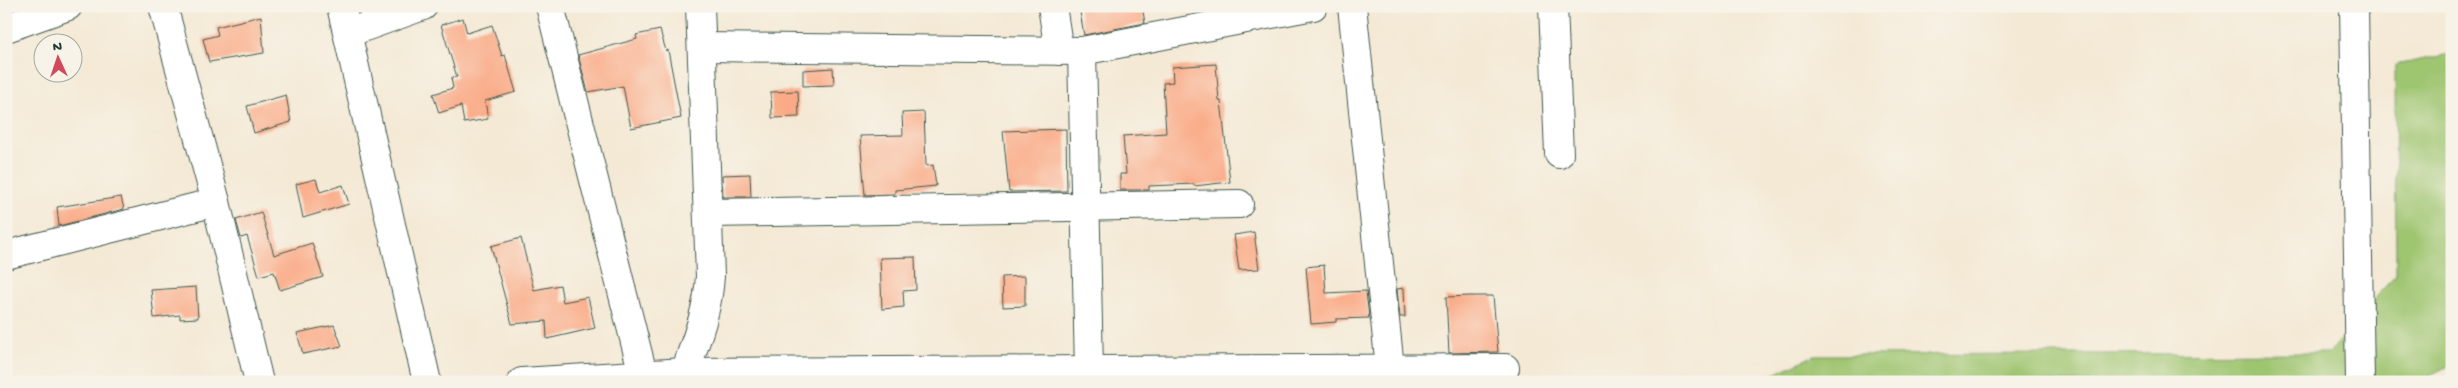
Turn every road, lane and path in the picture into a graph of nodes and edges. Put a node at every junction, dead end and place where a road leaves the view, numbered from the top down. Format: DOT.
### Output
graph roads {
  1 [pos="68,6"];
  2 [pos="163,6"];
  3 [pos="341,6"];
  4 [pos="423,6"];
  5 [pos="550,6"];
  6 [pos="700,6"];
  7 [pos="1052,6"];
  8 [pos="1313,6"];
  9 [pos="1352,6"];
  10 [pos="1553,6"];
  11 [pos="2354,6"];
  12 [pos="6,28"];
  13 [pos="348,33"];
  14 [pos="702,47"];
  15 [pos="1070,51"];
  16 [pos="1558,154"];
  17 [pos="216,202"];
  18 [pos="1239,204"];
  19 [pos="1085,206"];
  20 [pos="708,212"];
  21 [pos="6,255"];
  22 [pos="1390,368"];
  23 [pos="1505,368"];
  24 [pos="1088,370"];
  25 [pos="643,374"];
  26 [pos="676,375"];
  27 [pos="258,382"];
  28 [pos="427,382"];
  29 [pos="522,382"];
  30 [pos="2360,382"];
  1 -- 12 [label="street"];
  2 -- 17 [label="street"];
  3 -- 13 [label="street"];
  4 -- 13 [label="street"];
  5 -- 25 [label="street"];
  6 -- 14 [label="street"];
  7 -- 15 [label="street"];
  8 -- 15 [label="street"];
  9 -- 22 [label="street"];
  10 -- 16 [label="street"];
  11 -- 30 [label="street"];
  13 -- 28 [label="street"];
  14 -- 15 [label="street"];
  14 -- 20 [label="street"];
  15 -- 19 [label="street"];
  17 -- 21 [label="street"];
  17 -- 27 [label="street"];
  18 -- 19 [label="street"];
  19 -- 20 [label="street"];
  19 -- 24 [label="street"];
  20 -- 26 [label="street"];
  22 -- 23 [label="street"];
  22 -- 24 [label="street"];
  24 -- 26 [label="street"];
  25 -- 26 [label="street"];
  25 -- 29 [label="street"];
}
